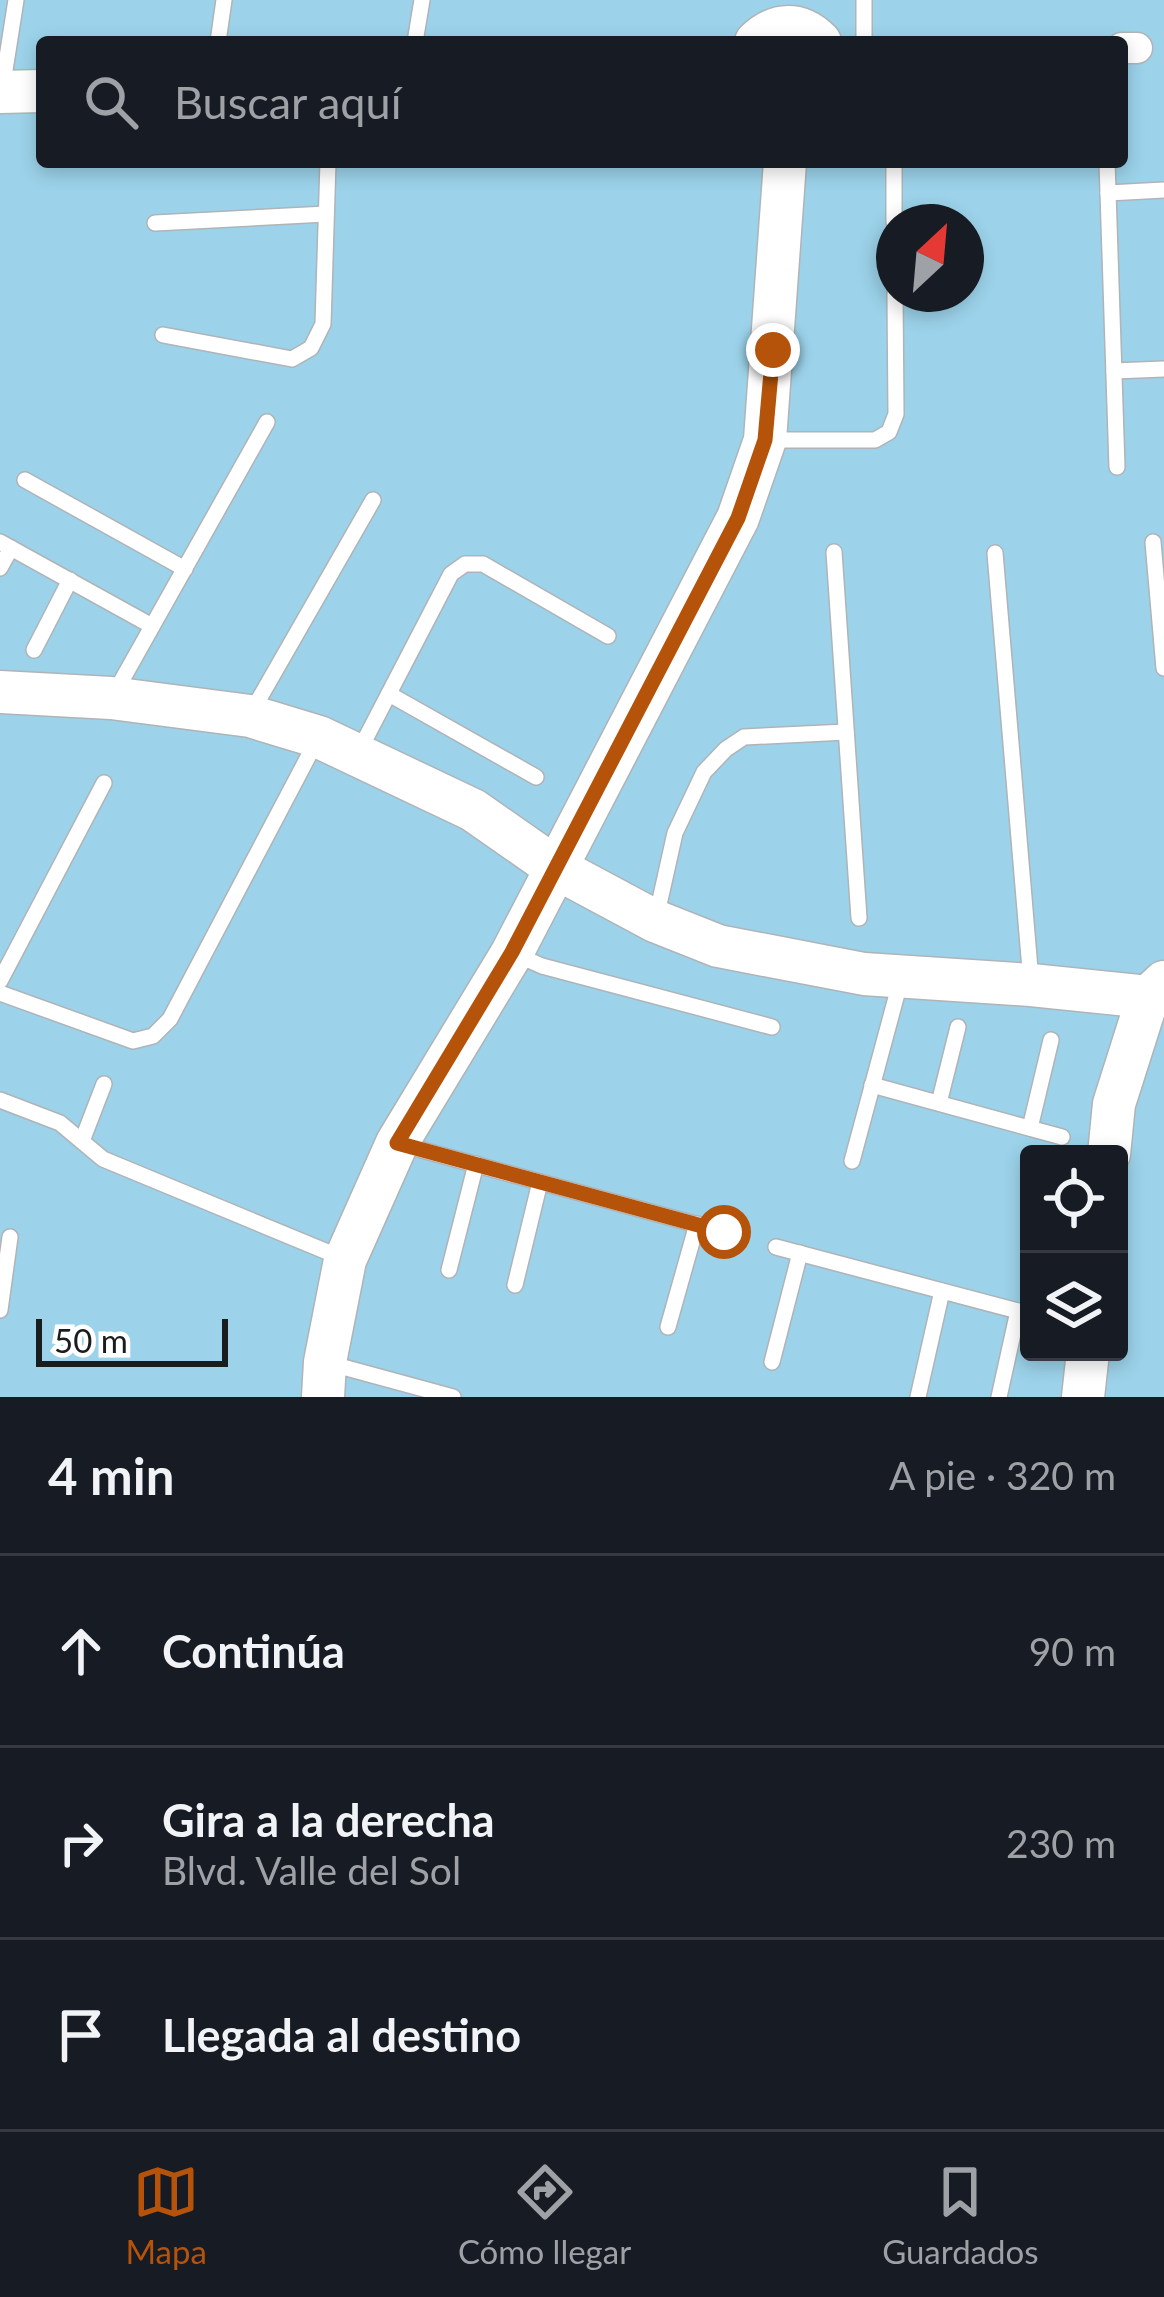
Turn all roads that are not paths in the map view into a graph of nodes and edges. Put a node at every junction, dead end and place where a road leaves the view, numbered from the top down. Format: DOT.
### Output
graph roads {
  1 [pos="16,0"];
  2 [pos="224,0"];
  3 [pos="422,0"];
  4 [pos="864,0"];
  5 [pos="219,36"];
  6 [pos="417,36"];
  7 [pos="865,36"];
  8 [pos="15,92"];
  9 [pos="328,168"];
  10 [pos="785,168"];
  11 [pos="894,168"];
  12 [pos="1107,168"];
  13 [pos="1164,190"];
  14 [pos="1108,193"];
  15 [pos="895,204"];
  16 [pos="326,214"];
  17 [pos="155,223"];
  18 [pos="895,312"];
  19 [pos="163,335"];
  20 [pos="1164,369"];
  21 [pos="1114,371"];
  22 [pos="267,422"];
  23 [pos="765,440"];
  24 [pos="1117,467"];
  25 [pos="25,479"];
  26 [pos="373,500"];
  27 [pos="1154,542"];
  28 [pos="6,545"];
  29 [pos="834,552"];
  30 [pos="995,553"];
  31 [pos="0,568"];
  32 [pos="185,569"];
  33 [pos="70,580"];
  34 [pos="152,626"];
  35 [pos="608,636"];
  36 [pos="34,650"];
  37 [pos="1164,668"];
  38 [pos="0,692"];
  39 [pos="389,694"];
  40 [pos="111,698"];
  41 [pos="250,716"];
  42 [pos="846,732"];
  43 [pos="319,737"];
  44 [pos="358,754"];
  45 [pos="536,777"];
  46 [pos="104,783"];
  47 [pos="556,868"];
  48 [pos="859,918"];
  49 [pos="655,921"];
  50 [pos="512,952"];
  51 [pos="901,976"];
  52 [pos="0,981"];
  53 [pos="1031,985"];
  54 [pos="1156,990"];
  55 [pos="0,993"];
  56 [pos="772,1027"];
  57 [pos="958,1027"];
  58 [pos="1051,1040"];
  59 [pos="104,1084"];
  60 [pos="872,1085"];
  61 [pos="0,1100"];
  62 [pos="939,1103"];
  63 [pos="1030,1128"];
  64 [pos="1062,1137"];
  65 [pos="82,1141"];
  66 [pos="397,1143"];
  67 [pos="1110,1145"];
  68 [pos="852,1161"];
  69 [pos="476,1164"];
  70 [pos="540,1182"];
  71 [pos="697,1224"];
  72 [pos="724,1232"];
  73 [pos="10,1237"];
  74 [pos="776,1247"];
  75 [pos="800,1253"];
  76 [pos="345,1260"];
  77 [pos="449,1270"];
  78 [pos="514,1285"];
  79 [pos="942,1291"];
  80 [pos="0,1310"];
  81 [pos="1020,1311"];
  82 [pos="1020,1323"];
  83 [pos="668,1327"];
  84 [pos="1087,1361"];
  85 [pos="772,1362"];
  86 [pos="324,1380"];
  87 [pos="420,1393"];
  88 [pos="453,1397"];
  89 [pos="918,1397"];
  90 [pos="999,1397"];
  91 [pos="1083,1397"];
  1 -- 8 [label="lane"];
  2 -- 5 [label="lane"];
  3 -- 6 [label="lane"];
  4 -- 7 [label="lane"];
  9 -- 16 [label="lane"];
  10 -- 23 [label="street"];
  11 -- 15 [label="lane"];
  12 -- 14 [label="lane"];
  13 -- 14 [label="lane"];
  14 -- 21 [label="lane"];
  16 -- 17 [label="lane"];
  16 -- 19 [label="lane"];
  18 -- 23 [label="lane"];
  20 -- 21 [label="lane"];
  21 -- 24 [label="lane"];
  22 -- 32 [label="lane"];
  23 -- 47 [label="street"];
  25 -- 32 [label="lane"];
  26 -- 41 [label="lane"];
  27 -- 37 [label="lane"];
  28 -- 31 [label="lane"];
  28 -- 33 [label="lane"];
  29 -- 42 [label="lane"];
  30 -- 53 [label="lane"];
  32 -- 34 [label="lane"];
  33 -- 34 [label="lane"];
  33 -- 36 [label="lane"];
  34 -- 40 [label="lane"];
  35 -- 39 [label="lane"];
  38 -- 40 [label="street"];
  39 -- 44 [label="lane"];
  39 -- 45 [label="lane"];
  40 -- 41 [label="street"];
  41 -- 43 [label="street"];
  42 -- 48 [label="lane"];
  42 -- 49 [label="lane"];
  43 -- 44 [label="street"];
  43 -- 55 [label="lane"];
  44 -- 47 [label="street"];
  46 -- 52 [label="lane"];
  47 -- 49 [label="street"];
  47 -- 50 [label="street"];
  49 -- 51 [label="street"];
  50 -- 56 [label="lane"];
  50 -- 66 [label="street"];
  51 -- 53 [label="street"];
  51 -- 60 [label="lane"];
  53 -- 54 [label="street"];
  54 -- 67 [label="street"];
  57 -- 62 [label="lane"];
  58 -- 63 [label="lane"];
  59 -- 65 [label="lane"];
  60 -- 62 [label="lane"];
  60 -- 68 [label="lane"];
  61 -- 65 [label="lane"];
  62 -- 63 [label="lane"];
  63 -- 64 [label="lane"];
  65 -- 76 [label="lane"];
  66 -- 69 [label="lane"];
  66 -- 76 [label="street"];
  69 -- 70 [label="lane"];
  69 -- 77 [label="lane"];
  70 -- 71 [label="lane"];
  70 -- 78 [label="lane"];
  71 -- 72 [label="lane"];
  71 -- 83 [label="lane"];
  73 -- 80 [label="lane"];
  74 -- 75 [label="lane"];
  75 -- 79 [label="lane"];
  75 -- 85 [label="lane"];
  76 -- 86 [label="street"];
  79 -- 81 [label="lane"];
  79 -- 89 [label="lane"];
  82 -- 90 [label="lane"];
  84 -- 91 [label="street"];
  86 -- 87 [label="lane"];
  87 -- 88 [label="lane"];
}
